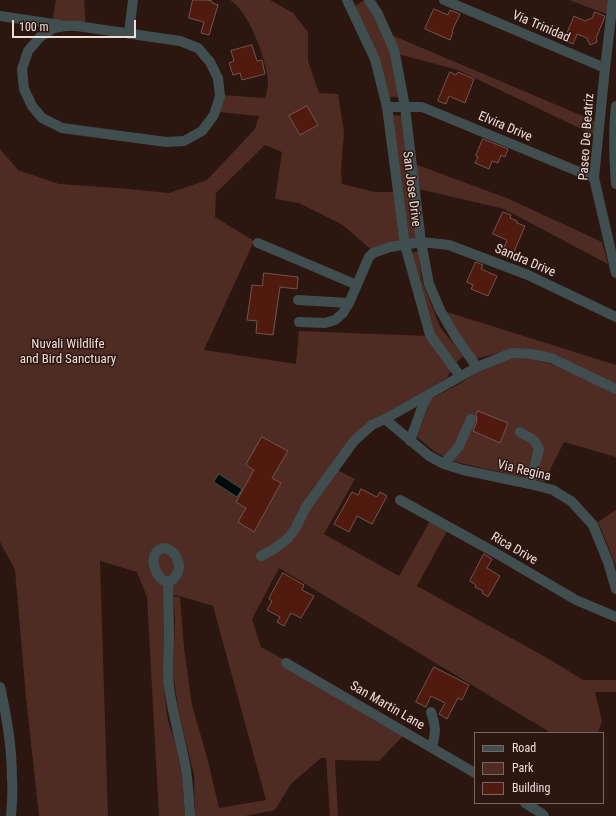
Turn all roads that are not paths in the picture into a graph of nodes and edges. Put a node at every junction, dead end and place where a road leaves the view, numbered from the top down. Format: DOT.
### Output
graph roads {
  1 [pos="133,0"];
  2 [pos="347,0"];
  3 [pos="369,0"];
  4 [pos="444,0"];
  5 [pos="613,0"];
  6 [pos="0,16"];
  7 [pos="66,26"];
  8 [pos="130,34"];
  9 [pos="605,68"];
  10 [pos="616,106"];
  11 [pos="387,107"];
  12 [pos="405,107"];
  13 [pos="615,165"];
  14 [pos="594,178"];
  15 [pos="616,184"];
  16 [pos="421,242"];
  17 [pos="258,243"];
  18 [pos="405,245"];
  19 [pos="616,273"];
  20 [pos="357,285"];
  21 [pos="298,300"];
  22 [pos="349,303"];
  23 [pos="616,317"];
  24 [pos="299,322"];
  25 [pos="476,367"];
  26 [pos="460,376"];
  27 [pos="616,388"];
  28 [pos="428,395"];
  29 [pos="386,419"];
  30 [pos="471,419"];
  31 [pos="520,432"];
  32 [pos="410,441"];
  33 [pos="444,464"];
  34 [pos="530,484"];
  35 [pos="400,500"];
  36 [pos="261,556"];
  37 [pos="168,582"];
  38 [pos="616,589"];
  39 [pos="616,617"];
  40 [pos="286,662"];
  41 [pos="0,687"];
  42 [pos="431,712"];
  43 [pos="432,747"];
  44 [pos="474,771"];
  45 [pos="527,804"];
  46 [pos="11,816"];
  47 [pos="190,816"];
  48 [pos="544,816"];
  1 -- 8 [label="street"];
  2 -- 11 [label="street, San Jose Drive"];
  3 -- 12 [label="street, San Jose Drive"];
  4 -- 9 [label="street, Via Trinidad"];
  5 -- 9 [label="street, Paseo De Beatriz"];
  6 -- 7 [label="street"];
  7 -- 8 [label="street"];
  7 -- 8 [label="street"];
  9 -- 14 [label="street, Paseo De Beatriz"];
  10 -- 13 [label="street"];
  11 -- 12 [label="street, Elvira Drive"];
  11 -- 18 [label="street, San Jose Drive"];
  12 -- 14 [label="street, Elvira Drive"];
  12 -- 16 [label="street, San Jose Drive"];
  13 -- 15 [label="street"];
  14 -- 19 [label="street, Paseo De Beatriz"];
  16 -- 18 [label="street, Sandra Drive"];
  16 -- 23 [label="street, Sandra Drive"];
  16 -- 25 [label="street, San Jose Drive"];
  17 -- 20 [label="street"];
  18 -- 20 [label="street, Sandra Drive"];
  18 -- 26 [label="street, San Jose Drive"];
  20 -- 22 [label="street, Sandra Drive"];
  21 -- 22 [label="street"];
  22 -- 24 [label="street, Sandra Drive"];
  25 -- 26 [label="street"];
  25 -- 27 [label="street"];
  26 -- 28 [label="street"];
  28 -- 29 [label="street"];
  28 -- 32 [label="street"];
  29 -- 32 [label="street, Via Regina"];
  29 -- 36 [label="street"];
  30 -- 33 [label="street"];
  31 -- 34 [label="street"];
  32 -- 33 [label="street, Via Regina"];
  33 -- 34 [label="street, Via Regina"];
  34 -- 38 [label="street, Via Regina"];
  35 -- 39 [label="street, Rica Drive"];
  37 -- 47 [label="street"];
  40 -- 43 [label="street, San Martin Lane"];
  41 -- 46 [label="street"];
  42 -- 43 [label="street"];
  43 -- 44 [label="street, San Martin Lane"];
  45 -- 48 [label="street"];
}
